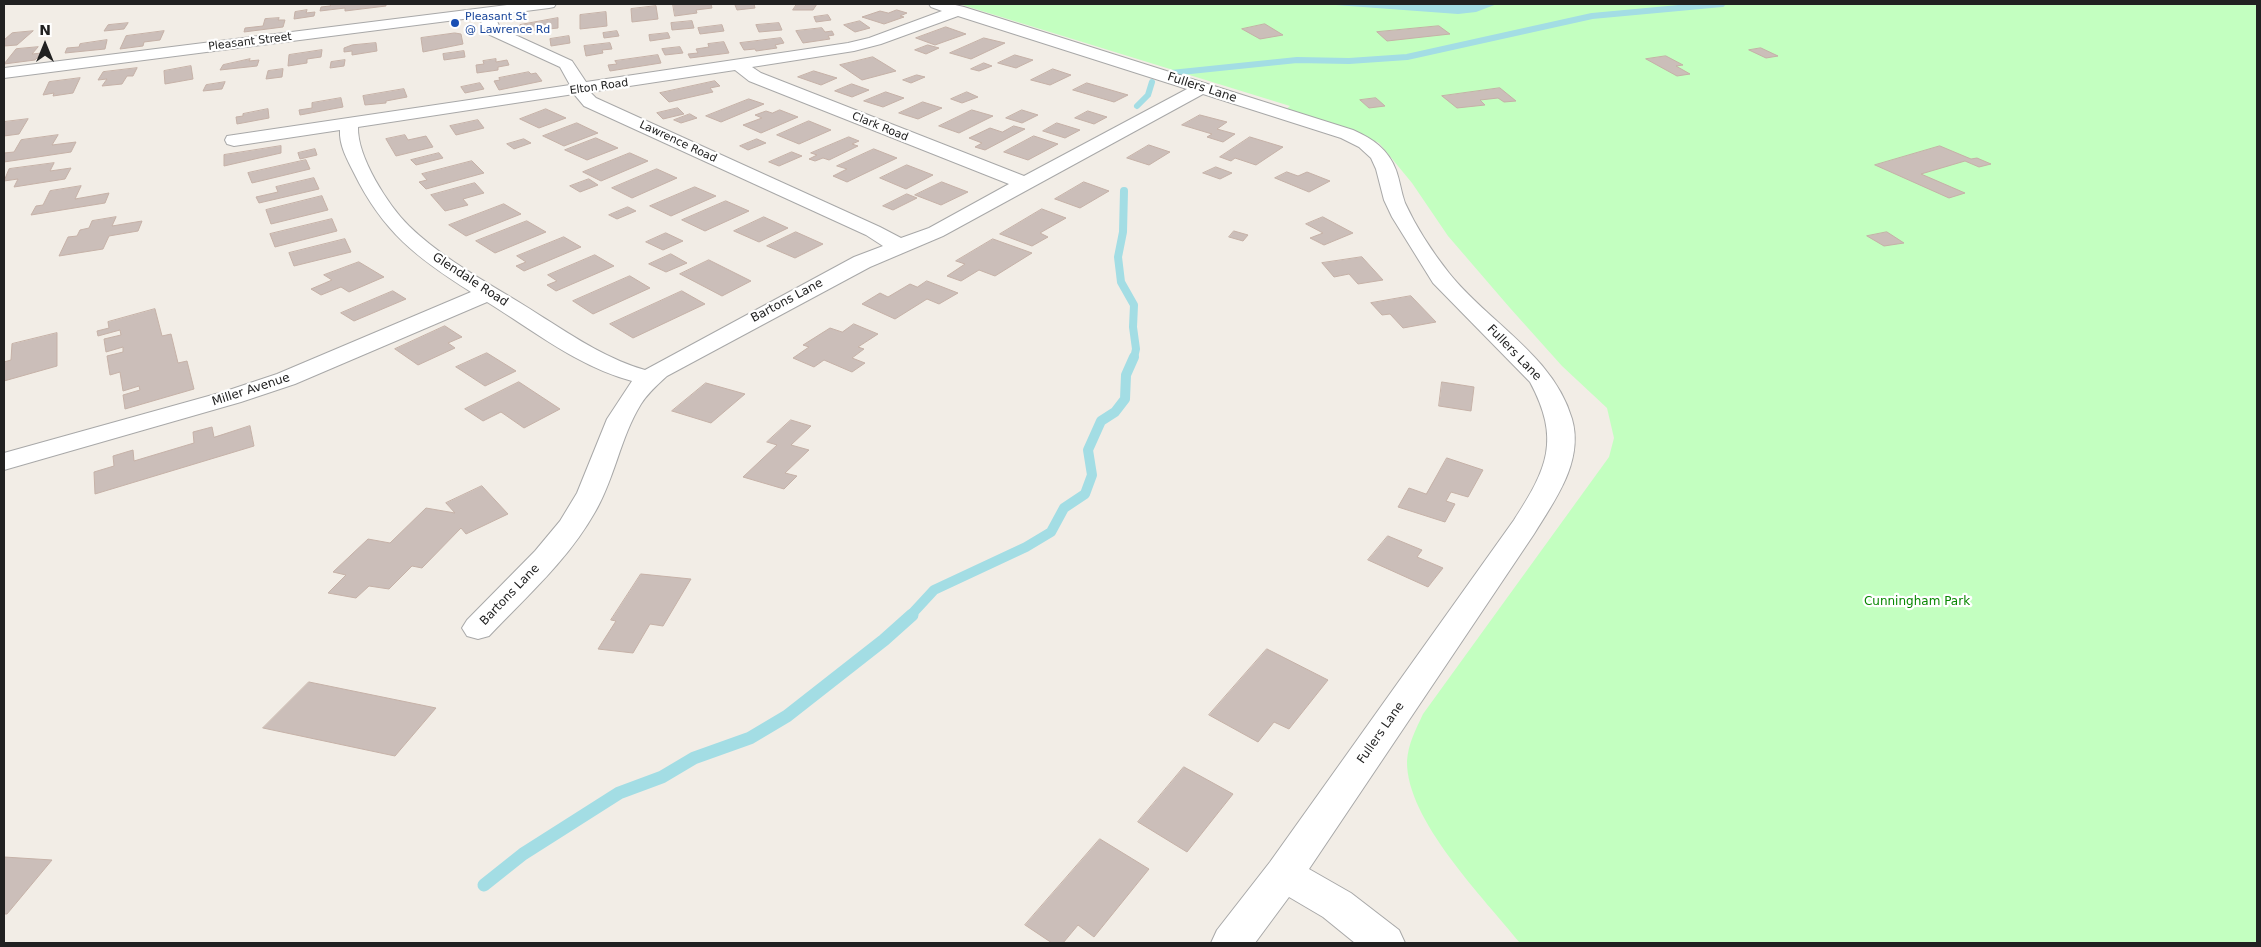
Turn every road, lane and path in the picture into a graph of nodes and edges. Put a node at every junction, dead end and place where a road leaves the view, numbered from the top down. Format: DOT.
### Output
graph roads {
  1 [pos="549,4"];
  2 [pos="936,4"];
  3 [pos="487,8"];
  4 [pos="959,10"];
  5 [pos="740,65"];
  6 [pos="4,73"];
  7 [pos="1201,88"];
  8 [pos="580,90"];
  9 [pos="349,124"];
  10 [pos="234,140"];
  11 [pos="1023,183"];
  12 [pos="899,246"];
  13 [pos="489,293"];
  14 [pos="648,378"];
  15 [pos="4,462"];
  16 [pos="478,628"];
  17 [pos="1284,874"];
  18 [pos="1231,943"];
  19 [pos="1385,943"];
  1 -- 3 [label="street, Pleasant Street"];
  2 -- 4 [label="street, Fullers Lane"];
  3 -- 6 [label="street, Pleasant Street"];
  3 -- 8 [label="street, Lawrence Road"];
  4 -- 5 [label="street, Elton Road"];
  4 -- 7 [label="street, Fullers Lane"];
  5 -- 8 [label="street, Elton Road"];
  5 -- 11 [label="street, Clark Road"];
  7 -- 11 [label="street, Bartons Lane"];
  7 -- 17 [label="street, Fullers Lane"];
  8 -- 9 [label="street, Elton Road"];
  8 -- 12 [label="street, Lawrence Road"];
  9 -- 10 [label="street, Elton Road"];
  9 -- 13 [label="street, Glendale Road"];
  11 -- 12 [label="street, Bartons Lane"];
  12 -- 14 [label="street, Bartons Lane"];
  13 -- 14 [label="street, Glendale Road"];
  13 -- 15 [label="street, Miller Avenue"];
  14 -- 16 [label="street, Bartons Lane"];
  17 -- 18 [label="street, Fullers Lane"];
  17 -- 19 [label="street"];
}
